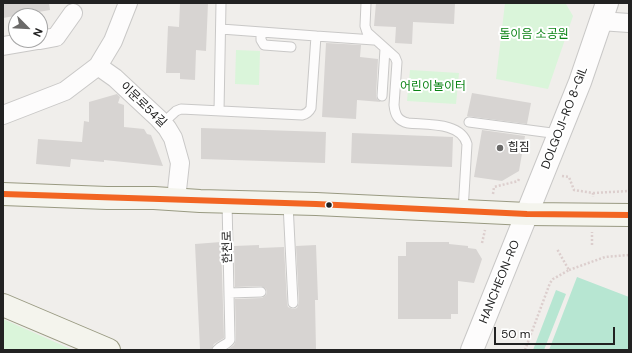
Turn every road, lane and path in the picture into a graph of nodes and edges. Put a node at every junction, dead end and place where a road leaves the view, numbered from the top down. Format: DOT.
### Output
graph roads {
  1 [pos="128,3"];
  2 [pos="221,3"];
  3 [pos="366,3"];
  4 [pos="604,12"];
  5 [pos="73,14"];
  6 [pos="629,23"];
  7 [pos="220,29"];
  8 [pos="261,32"];
  9 [pos="316,36"];
  10 [pos="48,38"];
  11 [pos="374,40"];
  12 [pos="291,47"];
  13 [pos="385,49"];
  14 [pos="98,66"];
  15 [pos="382,96"];
  16 [pos="219,111"];
  17 [pos="3,115"];
  18 [pos="469,122"];
  19 [pos="163,123"];
  20 [pos="559,134"];
  21 [pos="629,191"];
  22 [pos="593,193"];
  23 [pos="3,194"];
  24 [pos="176,199"];
  25 [pos="227,202"];
  26 [pos="288,204"];
  27 [pos="463,211"];
  28 [pos="527,214"];
  29 [pos="629,215"];
  30 [pos="557,249"];
  31 [pos="629,256"];
  32 [pos="570,270"];
  33 [pos="260,292"];
  34 [pos="229,293"];
  35 [pos="293,303"];
  36 [pos="3,305"];
  37 [pos="110,350"];
  38 [pos="217,350"];
  39 [pos="472,350"];
  40 [pos="525,350"];
  1 -- 14 [label="street"];
  2 -- 7 [label="lane"];
  3 -- 11 [label="lane"];
  4 -- 6 [label="street, DOLGOJI-RO 8-GIL"];
  4 -- 20 [label="street, DOLGOJI-RO 8-GIL"];
  5 -- 10 [label="street"];
  7 -- 8 [label="lane"];
  7 -- 16 [label="lane"];
  8 -- 9 [label="lane"];
  8 -- 12 [label="lane"];
  9 -- 11 [label="lane"];
  9 -- 16 [label="lane"];
  11 -- 13 [label="lane"];
  13 -- 15 [label="lane"];
  13 -- 27 [label="lane"];
  14 -- 17 [label="street"];
  14 -- 19 [label="street, 이문로54길"];
  16 -- 19 [label="lane"];
  18 -- 20 [label="lane"];
  19 -- 24 [label="street, 이문로54길"];
  20 -- 28 [label="street, DOLGOJI-RO 8-GIL"];
  21 -- 22 [label="path"];
  23 -- 24 [label="main road"];
  24 -- 25 [label="main road"];
  25 -- 26 [label="main road"];
  25 -- 34 [label="lane, 한천로"];
  26 -- 27 [label="main road"];
  26 -- 35 [label="lane"];
  27 -- 28 [label="main road"];
  28 -- 29 [label="main road"];
  28 -- 39 [label="street, HANCHEON-RO"];
  30 -- 32 [label="path"];
  31 -- 32 [label="path"];
  32 -- 40 [label="path"];
  33 -- 34 [label="lane"];
  34 -- 38 [label="lane, 한천로"];
  36 -- 37 [label="main road"];
}
